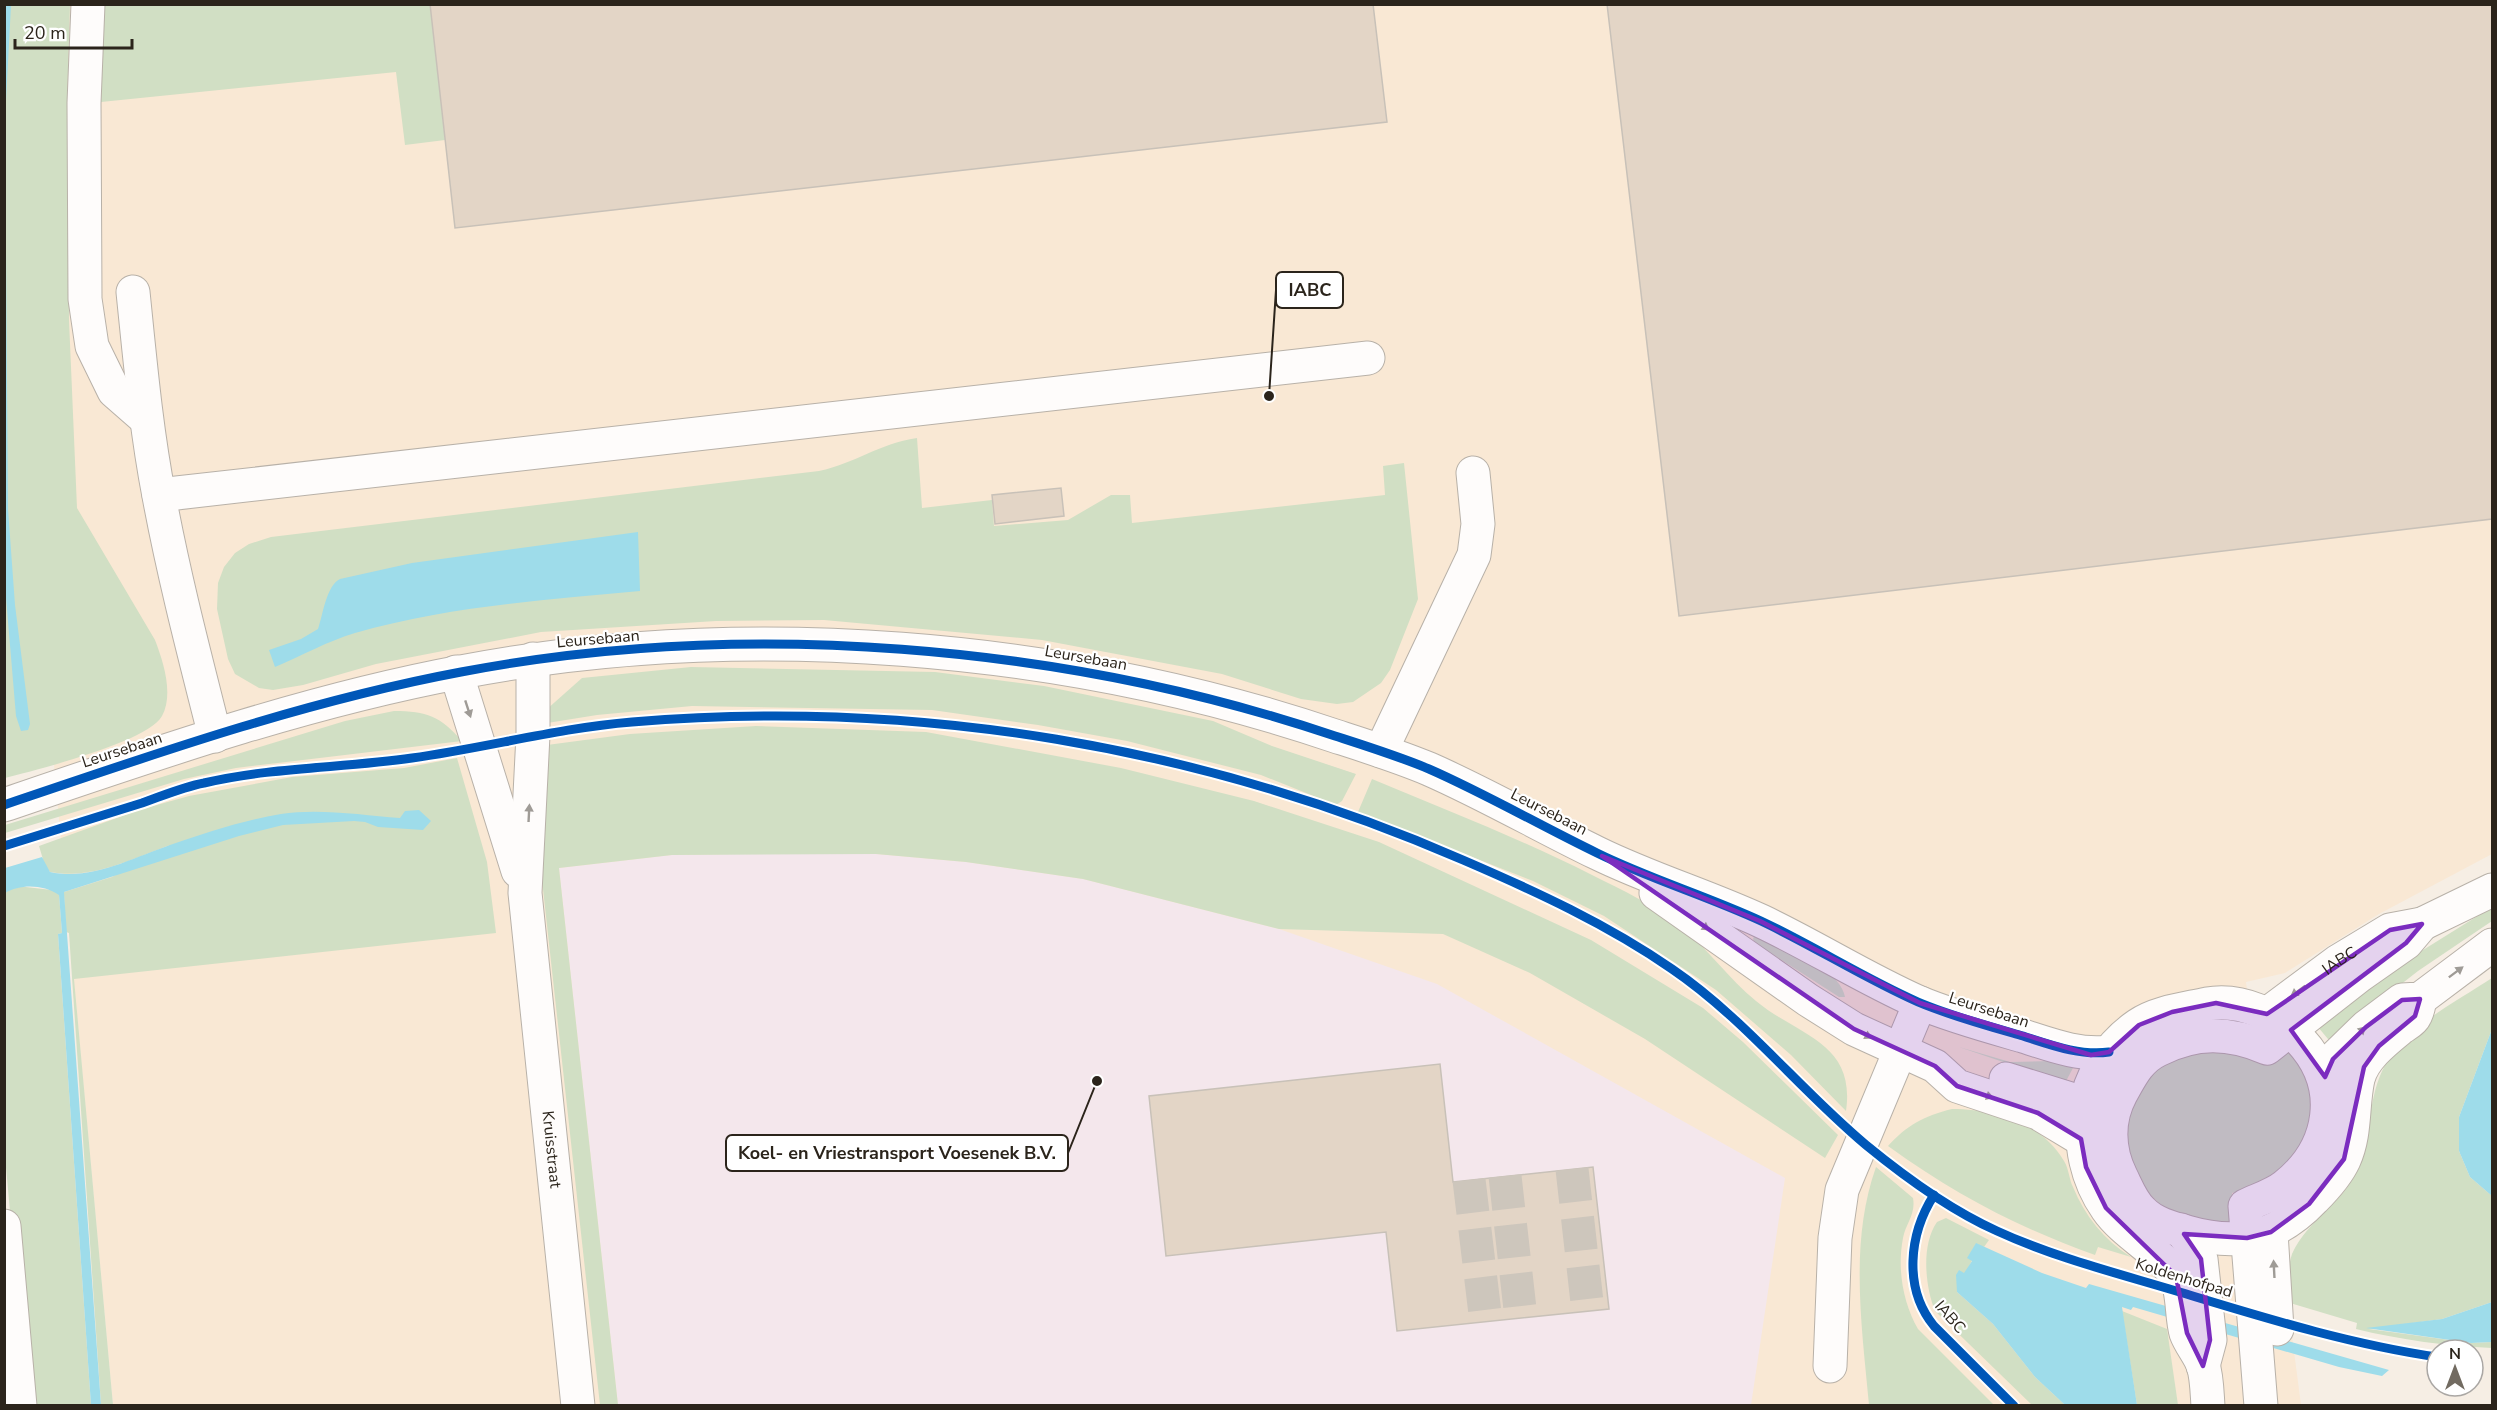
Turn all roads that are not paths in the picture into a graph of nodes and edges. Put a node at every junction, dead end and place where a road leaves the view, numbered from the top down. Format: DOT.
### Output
graph roads {
  1 [pos="88,4"];
  2 [pos="133,292"];
  3 [pos="1368,358"];
  4 [pos="146,419"];
  5 [pos="1473,472"];
  6 [pos="159,495"];
  7 [pos="532,659"];
  8 [pos="456,672"];
  9 [pos="215,736"];
  10 [pos="1381,751"];
  11 [pos="4,805"];
  12 [pos="1602,856"];
  13 [pos="2493,890"];
  14 [pos="525,892"];
  15 [pos="2493,945"];
  16 [pos="2420,999"];
  17 [pos="1920,1003"];
  18 [pos="2279,1022"];
  19 [pos="1899,1051"];
  20 [pos="2109,1052"];
  21 [pos="1935,1066"];
  22 [pos="2324,1079"];
  23 [pos="2099,1108"];
  24 [pos="2081,1139"];
  25 [pos="4,1226"];
  26 [pos="2181,1230"];
  27 [pos="2259,1235"];
  28 [pos="2190,1281"];
  29 [pos="2268,1356"];
  30 [pos="1830,1366"];
  31 [pos="20,1406"];
  32 [pos="578,1406"];
  33 [pos="2208,1406"];
  34 [pos="2261,1406"];
  35 [pos="2281,1406"];
  1 -- 4 [label="street"];
  2 -- 4 [label="street"];
  3 -- 6 [label="street"];
  4 -- 6 [label="street"];
  5 -- 10 [label="street"];
  6 -- 9 [label="street"];
  7 -- 8 [label="street, Leursebaan"];
  7 -- 10 [label="street, Leursebaan"];
  14 -- 7 [label="street, Kruisstraat, one-way"];
  8 -- 9 [label="street, Leursebaan"];
  8 -- 14 [label="street, Kruisstraat, one-way"];
  9 -- 11 [label="street, Leursebaan"];
  10 -- 12 [label="street, Leursebaan"];
  12 -- 17 [label="street, Leursebaan"];
  12 -- 19 [label="street, Leursebaan, one-way"];
  13 -- 18 [label="street, IABC, one-way"];
  14 -- 32 [label="street, Kruisstraat"];
  16 -- 15 [label="street, one-way"];
  22 -- 16 [label="street, one-way"];
  16 -- 27 [label="street"];
  17 -- 19 [label="street"];
  17 -- 20 [label="street, Leursebaan"];
  18 -- 20 [label="street"];
  18 -- 22 [label="street"];
  18 -- 23 [label="street, IABC"];
  19 -- 21 [label="street, Leursebaan"];
  19 -- 30 [label="street"];
  20 -- 23 [label="street"];
  21 -- 23 [label="street, Leursebaan"];
  21 -- 24 [label="street, Leursebaan, one-way"];
  22 -- 27 [label="street"];
  23 -- 24 [label="street"];
  23 -- 26 [label="street"];
  24 -- 28 [label="street"];
  25 -- 31 [label="street"];
  26 -- 27 [label="street"];
  26 -- 28 [label="street"];
  29 -- 27 [label="street, one-way"];
  28 -- 33 [label="street"];
  29 -- 34 [label="street"];
  29 -- 35 [label="street"];
}
